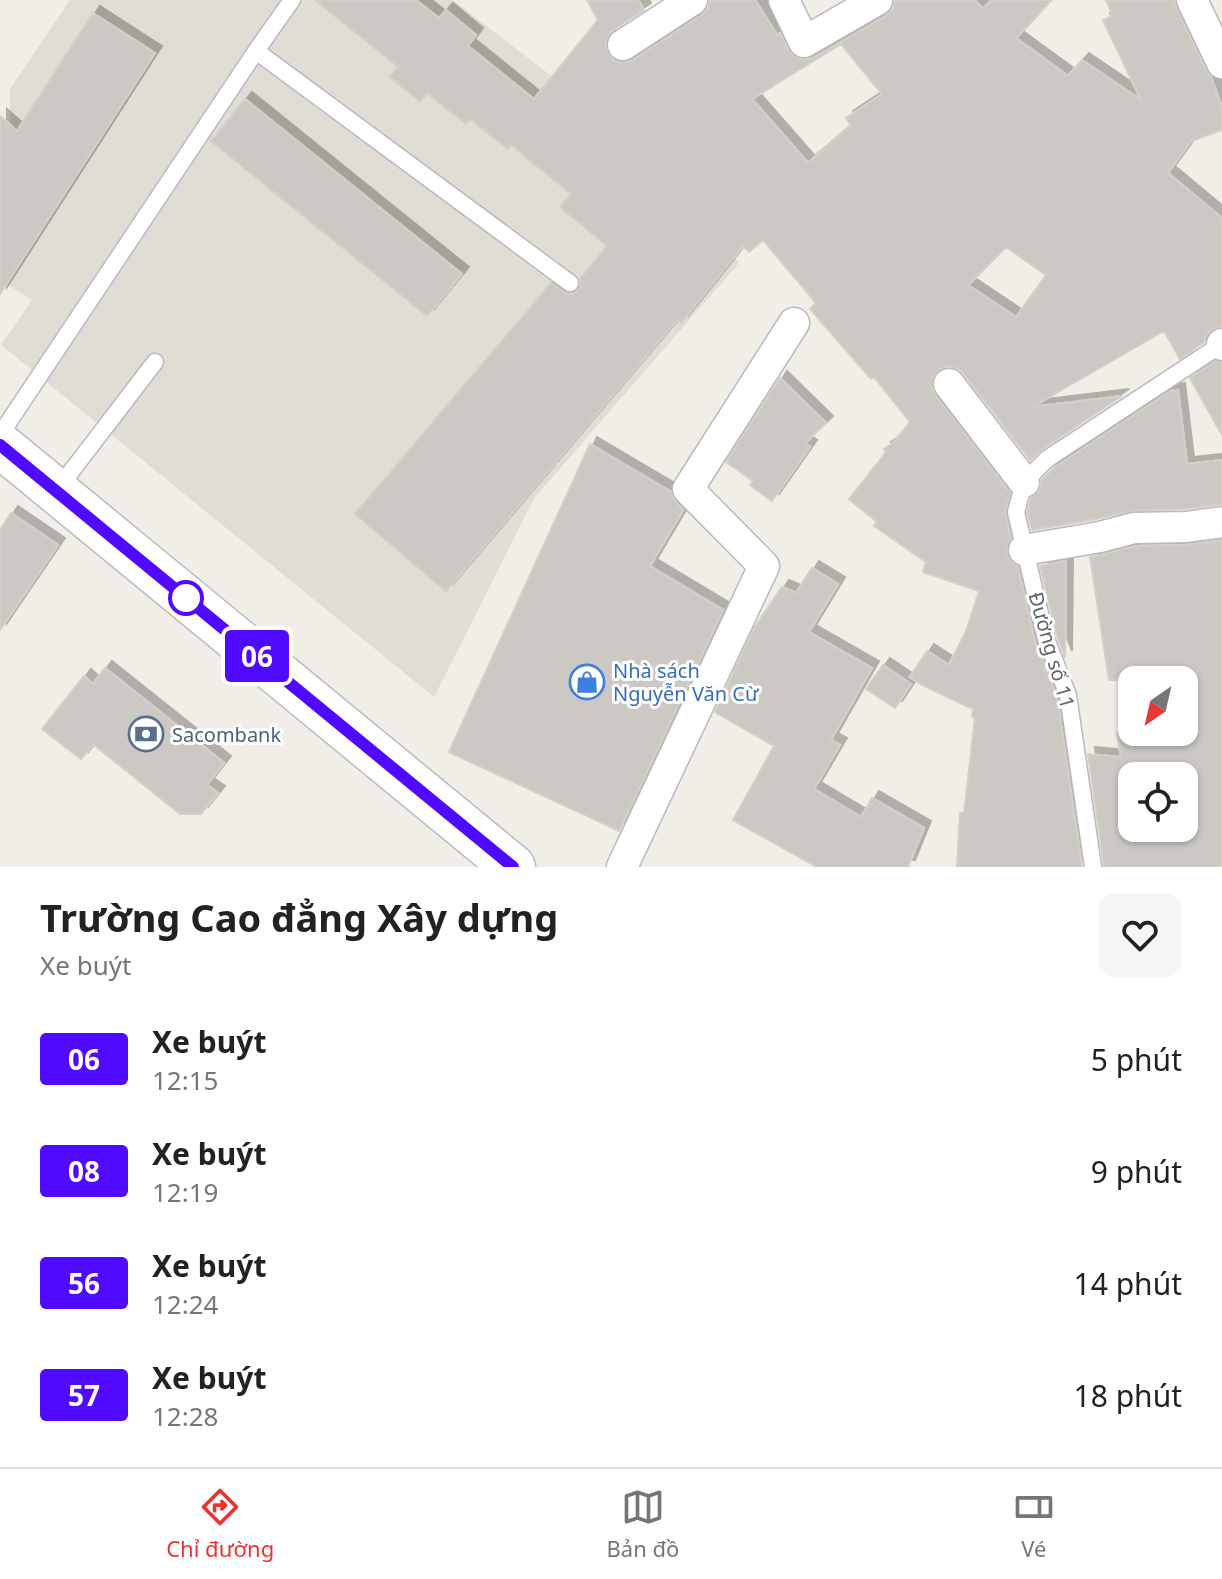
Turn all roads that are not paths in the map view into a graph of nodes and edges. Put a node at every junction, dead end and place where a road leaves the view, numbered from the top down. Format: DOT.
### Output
graph roads {
  1 [pos="292,0"];
  2 [pos="692,0"];
  3 [pos="784,0"];
  4 [pos="877,0"];
  5 [pos="1192,0"];
  6 [pos="623,45"];
  7 [pos="256,51"];
  8 [pos="1222,63"];
  9 [pos="570,283"];
  10 [pos="794,323"];
  11 [pos="1222,345"];
  12 [pos="155,362"];
  13 [pos="949,384"];
  14 [pos="0,435"];
  15 [pos="0,445"];
  16 [pos="1024,482"];
  17 [pos="56,491"];
  18 [pos="1222,522"];
  19 [pos="1024,550"];
  20 [pos="511,866"];
  21 [pos="622,867"];
  22 [pos="1093,867"];
  1 -- 7 [label="lane"];
  2 -- 6 [label="street"];
  3 -- 4 [label="street"];
  5 -- 8 [label="street"];
  7 -- 9 [label="lane"];
  7 -- 14 [label="lane"];
  10 -- 21 [label="street"];
  11 -- 16 [label="lane"];
  12 -- 17 [label="lane"];
  13 -- 16 [label="street"];
  15 -- 17 [label="main road"];
  16 -- 19 [label="lane, Đường số 11"];
  17 -- 20 [label="main road"];
  18 -- 19 [label="street"];
  19 -- 22 [label="lane, Đường số 11"];
}
